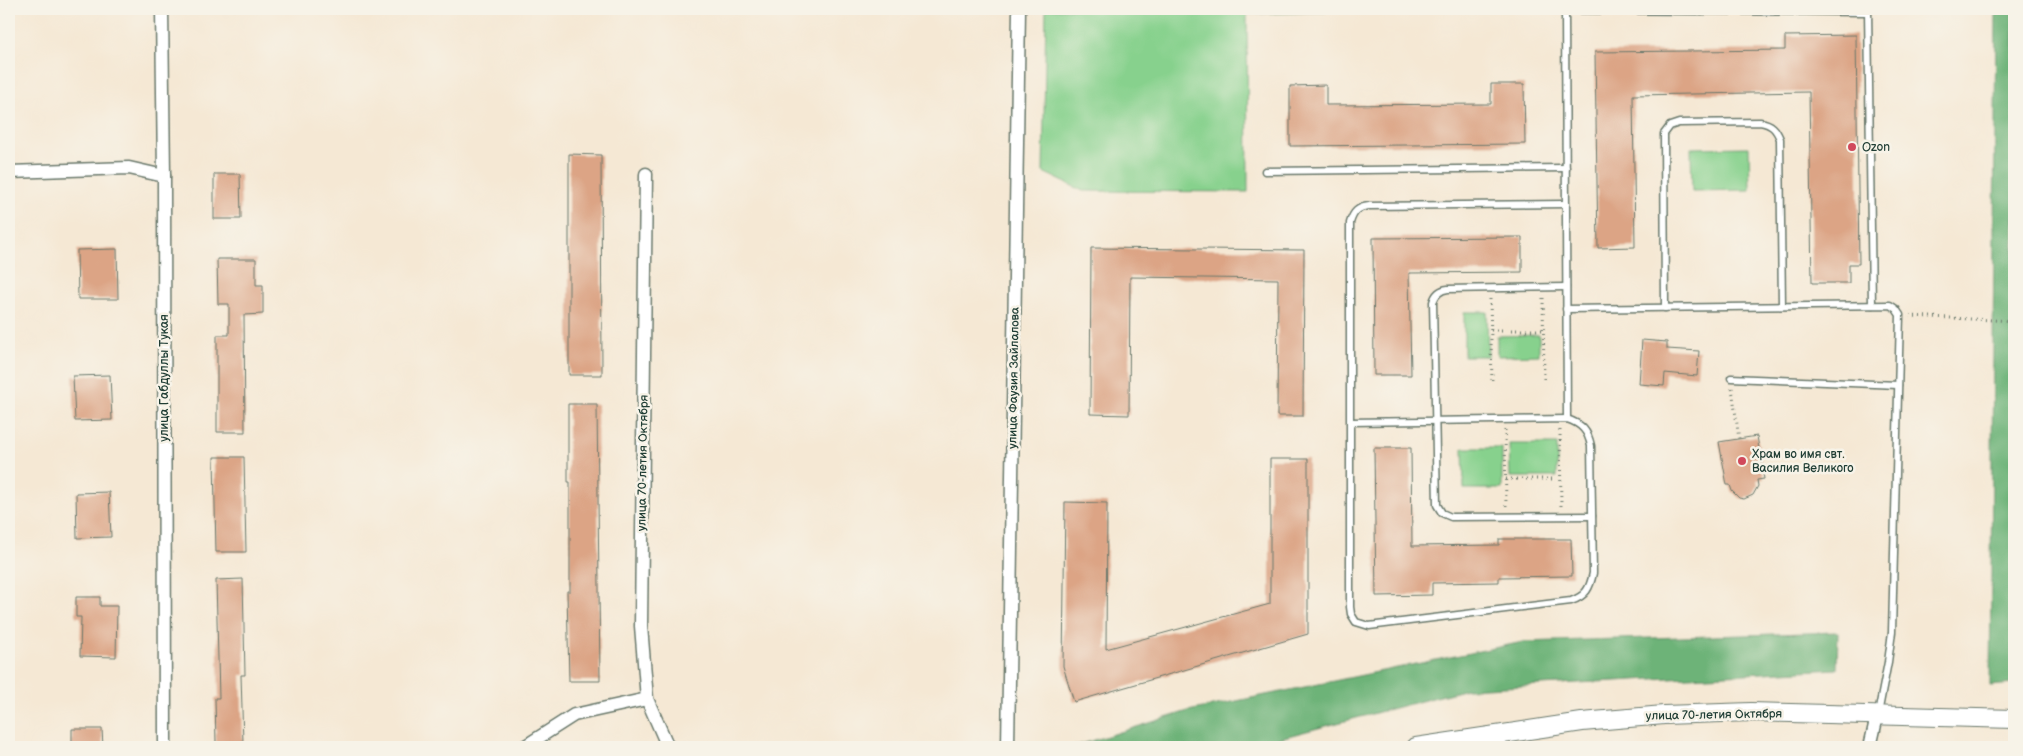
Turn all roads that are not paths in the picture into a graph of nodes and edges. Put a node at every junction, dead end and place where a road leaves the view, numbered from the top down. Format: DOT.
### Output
graph roads {
  1 [pos="162,9"];
  2 [pos="1019,9"];
  3 [pos="1565,9"];
  4 [pos="1645,10"];
  5 [pos="1868,10"];
  6 [pos="1566,168"];
  7 [pos="1265,171"];
  8 [pos="9,172"];
  9 [pos="646,174"];
  10 [pos="164,176"];
  11 [pos="1566,204"];
  12 [pos="1566,287"];
  13 [pos="1872,305"];
  14 [pos="1782,306"];
  15 [pos="1665,308"];
  16 [pos="1566,309"];
  17 [pos="1731,378"];
  18 [pos="1898,385"];
  19 [pos="1564,419"];
  20 [pos="1435,421"];
  21 [pos="1350,422"];
  22 [pos="1592,516"];
  23 [pos="647,699"];
  24 [pos="1877,716"];
  25 [pos="2014,719"];
  26 [pos="165,747"];
  27 [pos="524,747"];
  28 [pos="668,747"];
  29 [pos="1008,747"];
  30 [pos="1416,747"];
  31 [pos="1870,747"];
  1 -- 10 [label="street, улица Габдуллы Тукая"];
  2 -- 29 [label="street, улица Фаузия Зайлалова"];
  3 -- 4 [label="lane"];
  3 -- 6 [label="lane"];
  4 -- 5 [label="lane"];
  5 -- 13 [label="lane"];
  6 -- 7 [label="lane"];
  6 -- 11 [label="lane"];
  8 -- 10 [label="street"];
  9 -- 23 [label="street, улица 70-летия Октября"];
  10 -- 26 [label="street, улица Габдуллы Тукая"];
  11 -- 12 [label="lane"];
  11 -- 21 [label="lane"];
  12 -- 16 [label="lane"];
  12 -- 20 [label="lane"];
  13 -- 14 [label="lane"];
  13 -- 18 [label="lane"];
  14 -- 15 [label="lane"];
  14 -- 15 [label="lane"];
  15 -- 16 [label="lane"];
  16 -- 19 [label="lane"];
  17 -- 18 [label="lane"];
  18 -- 24 [label="lane"];
  19 -- 20 [label="lane"];
  19 -- 22 [label="lane"];
  20 -- 21 [label="lane"];
  20 -- 22 [label="lane"];
  21 -- 22 [label="lane"];
  23 -- 27 [label="street"];
  23 -- 28 [label="street, улица 70-летия Октября"];
  24 -- 25 [label="main road, улица 70-летия Октября"];
  24 -- 30 [label="main road, улица 70-летия Октября"];
  24 -- 31 [label="street"];
}
